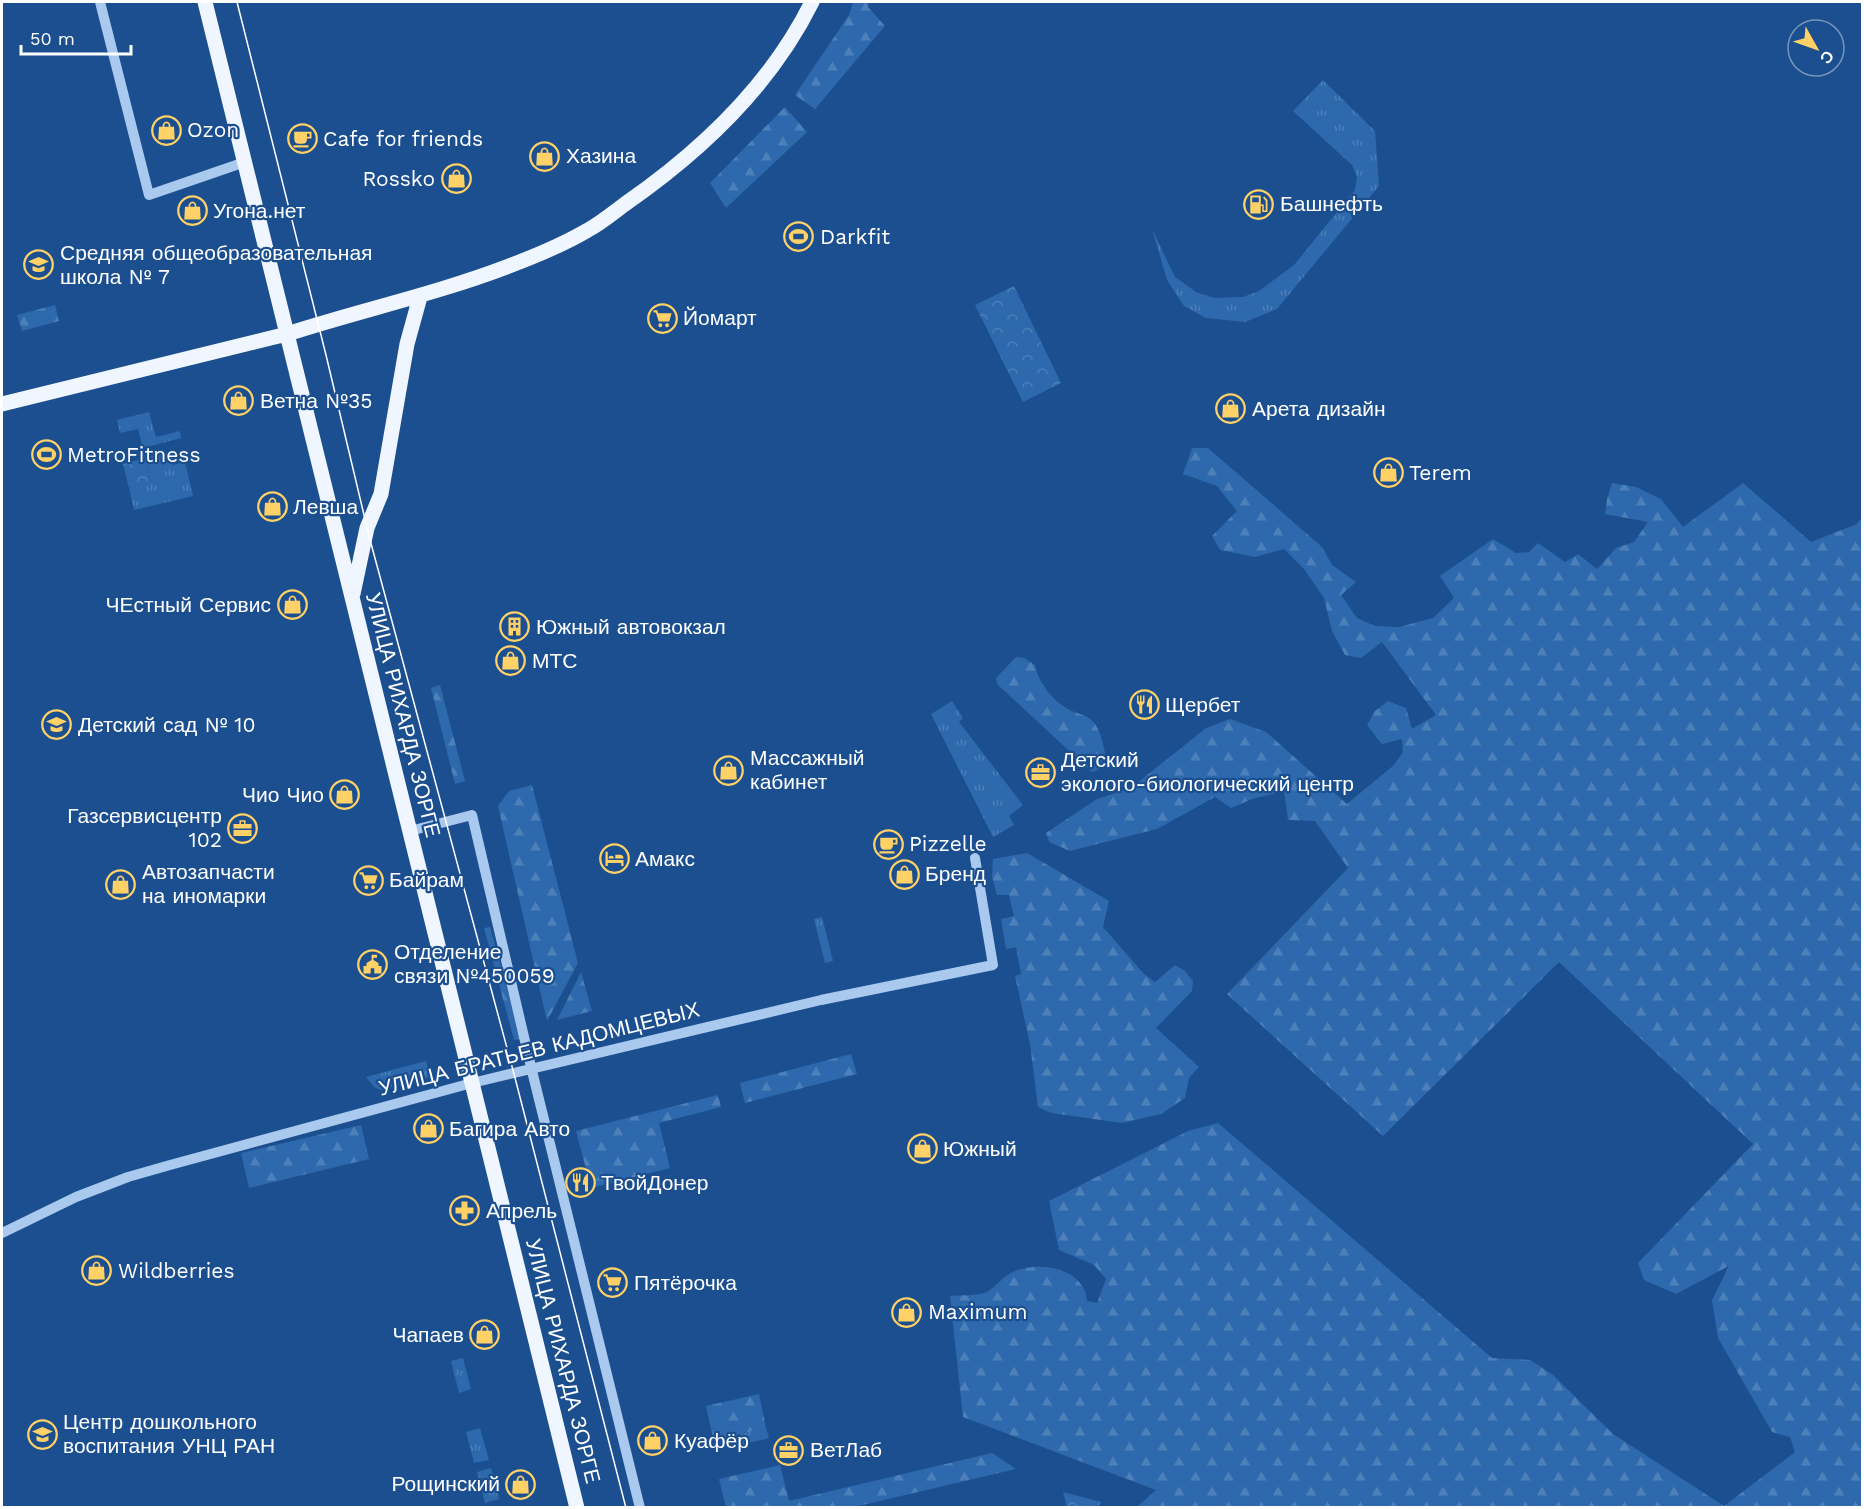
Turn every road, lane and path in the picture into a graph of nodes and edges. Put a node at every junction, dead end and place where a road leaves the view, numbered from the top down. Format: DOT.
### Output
graph roads {
  1 [pos="100,2"];
  2 [pos="205,2"];
  3 [pos="812,2"];
  4 [pos="245,162"];
  5 [pos="420,297"];
  6 [pos="287,334"];
  7 [pos="2,404"];
  8 [pos="352,598"];
  9 [pos="410,831"];
  10 [pos="975,858"];
  11 [pos="532,1071"];
  12 [pos="472,1083"];
  13 [pos="2,1233"];
  14 [pos="577,1508"];
  15 [pos="640,1508"];
  1 -- 4 [label="street"];
  2 -- 4 [label="main road, УЛИЦА РИХАРДА ЗОРГЕ"];
  3 -- 5 [label="main road"];
  4 -- 6 [label="main road, УЛИЦА РИХАРДА ЗОРГЕ"];
  5 -- 6 [label="main road"];
  5 -- 8 [label="main road"];
  6 -- 7 [label="main road"];
  6 -- 8 [label="main road, УЛИЦА РИХАРДА ЗОРГЕ"];
  8 -- 9 [label="main road, УЛИЦА РИХАРДА ЗОРГЕ"];
  9 -- 11 [label="street"];
  9 -- 12 [label="main road, УЛИЦА РИХАРДА ЗОРГЕ"];
  10 -- 11 [label="street, УЛИЦА БРАТЬЕВ КАДОМЦЕВЫХ"];
  11 -- 12 [label="street, УЛИЦА БРАТЬЕВ КАДОМЦЕВЫХ"];
  11 -- 15 [label="street"];
  12 -- 13 [label="street, УЛИЦА БРАТЬЕВ КАДОМЦЕВЫХ"];
  12 -- 14 [label="main road, УЛИЦА РИХАРДА ЗОРГЕ"];
}
